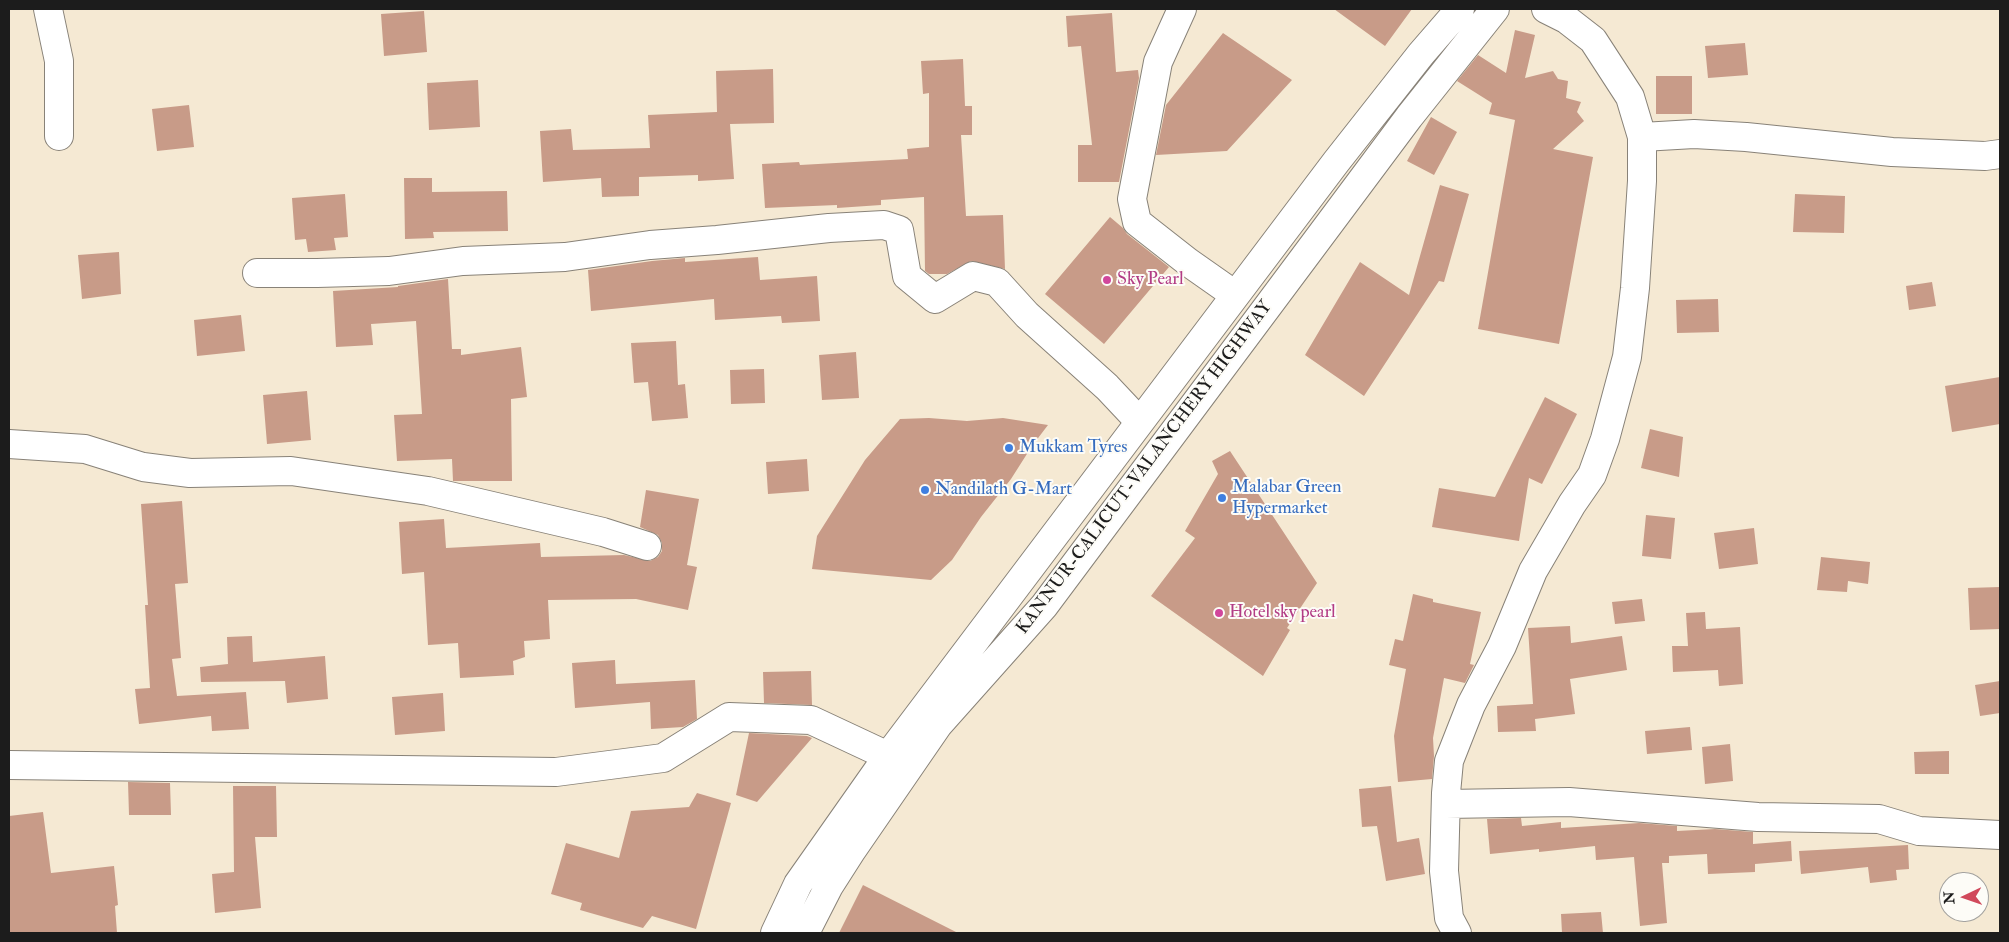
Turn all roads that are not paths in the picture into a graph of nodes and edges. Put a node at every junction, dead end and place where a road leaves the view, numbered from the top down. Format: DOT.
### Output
graph roads {
  1 [pos="48,9"];
  2 [pos="1182,9"];
  3 [pos="1460,9"];
  4 [pos="1496,9"];
  5 [pos="1546,9"];
  6 [pos="59,136"];
  7 [pos="1642,137"];
  8 [pos="2000,154"];
  9 [pos="257,273"];
  10 [pos="1235,295"];
  11 [pos="1139,421"];
  12 [pos="9,444"];
  13 [pos="647,546"];
  14 [pos="888,756"];
  15 [pos="9,765"];
  16 [pos="1446,804"];
  17 [pos="2000,835"];
  18 [pos="775,933"];
  19 [pos="805,933"];
  20 [pos="1457,933"];
  1 -- 6 [label="main road"];
  2 -- 10 [label="main road"];
  3 -- 10 [label="main road, KANNUR-CALICUT-VALANCHERY HIGHWAY"];
  4 -- 19 [label="main road, KANNUR-CALICUT-VALANCHERY HIGHWAY"];
  5 -- 7 [label="main road"];
  7 -- 8 [label="main road"];
  7 -- 16 [label="main road"];
  9 -- 11 [label="main road"];
  10 -- 11 [label="main road, KANNUR-CALICUT-VALANCHERY HIGHWAY"];
  11 -- 14 [label="main road, KANNUR-CALICUT-VALANCHERY HIGHWAY"];
  12 -- 13 [label="main road"];
  14 -- 15 [label="main road"];
  14 -- 18 [label="main road, KANNUR-CALICUT-VALANCHERY HIGHWAY"];
  16 -- 17 [label="main road"];
  16 -- 20 [label="main road"];
}
